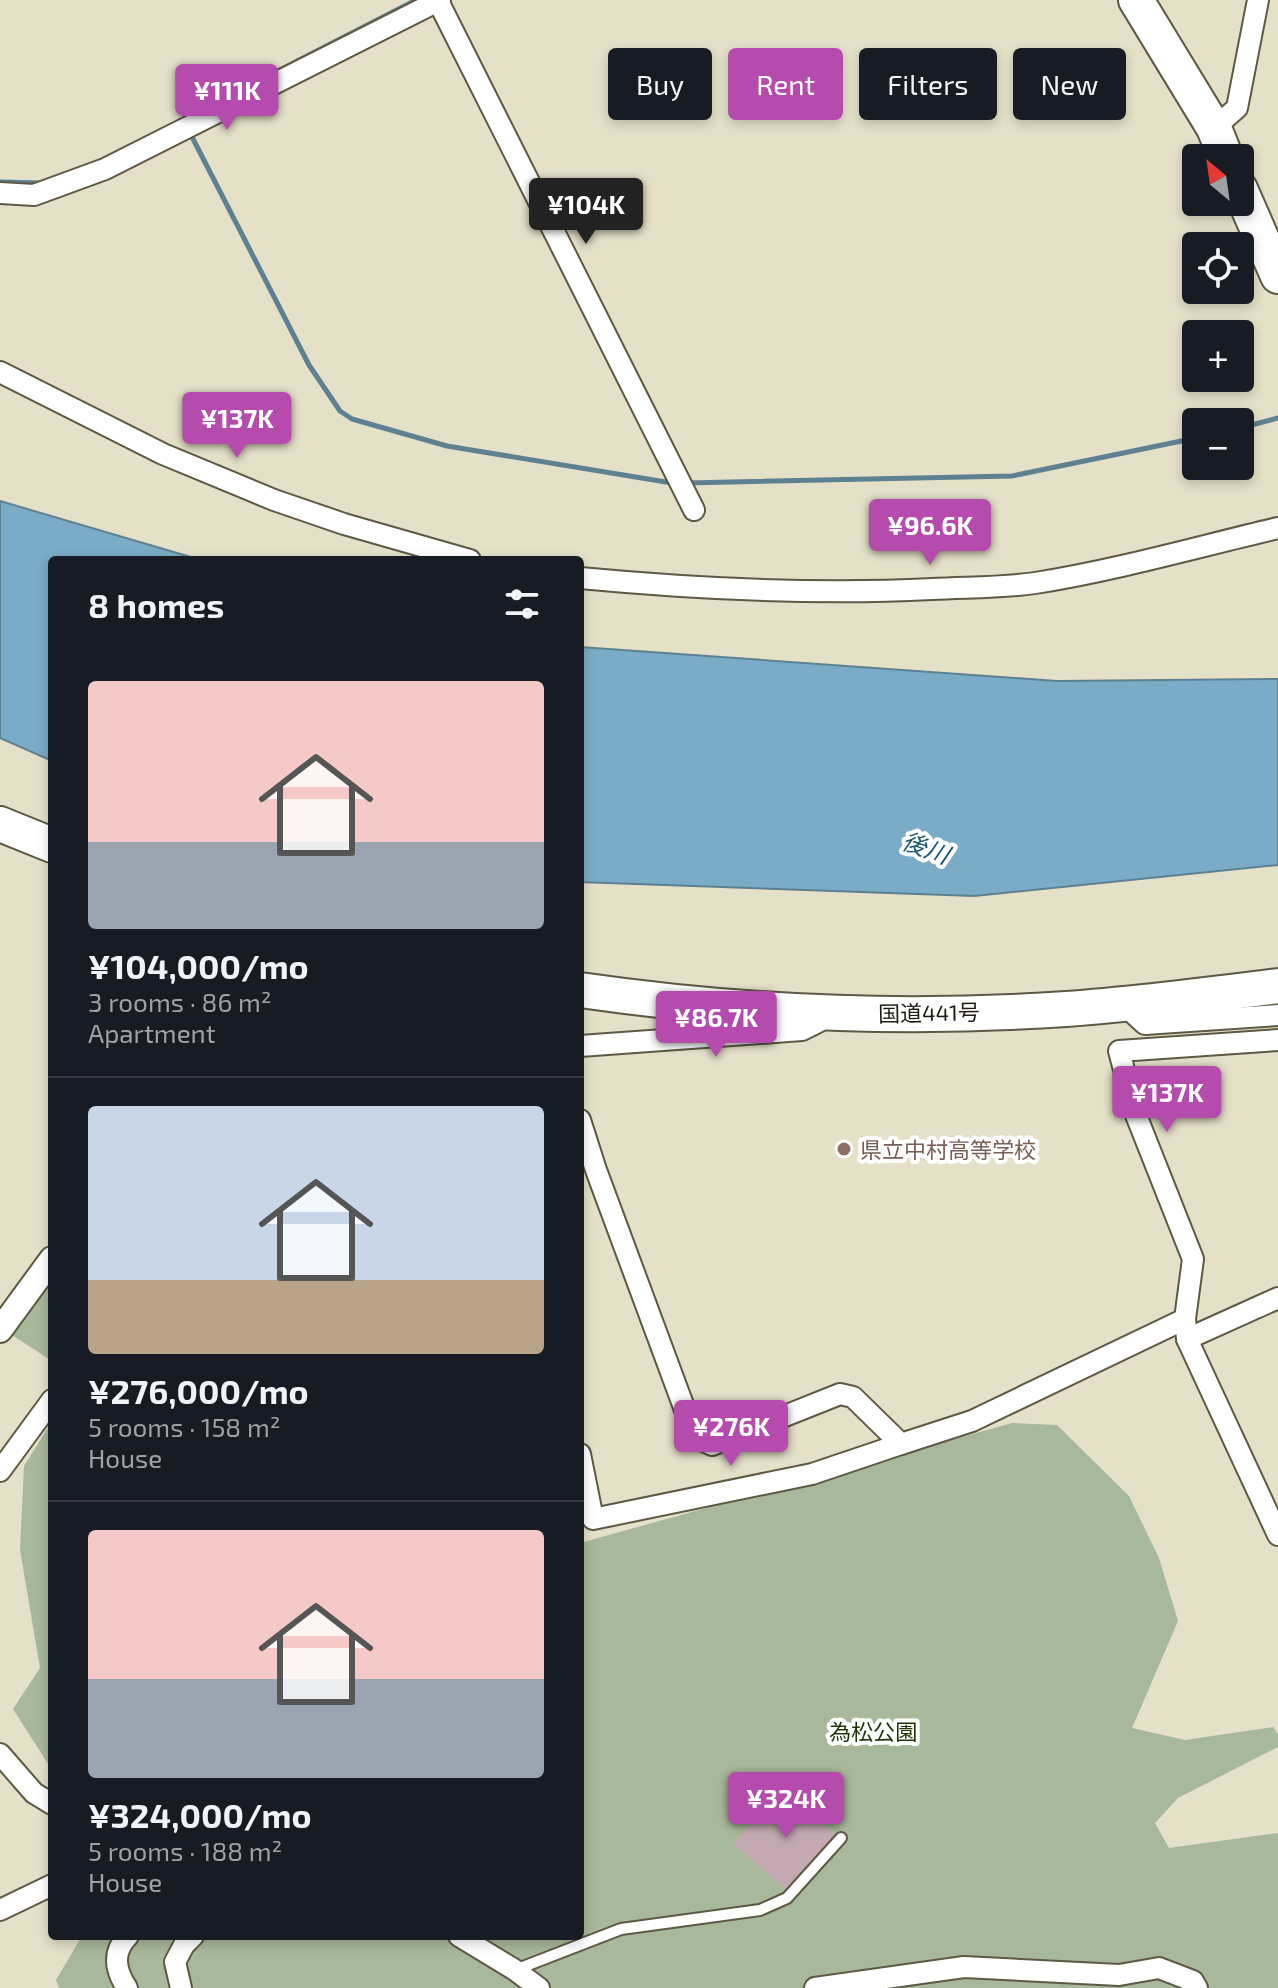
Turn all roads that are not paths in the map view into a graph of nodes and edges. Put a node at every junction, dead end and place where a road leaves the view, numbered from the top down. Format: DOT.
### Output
graph roads {
  1 [pos="1136,0"];
  2 [pos="1258,0"];
  3 [pos="439,1"];
  4 [pos="1220,143"];
  5 [pos="0,193"];
  6 [pos="1252,216"];
  7 [pos="1278,276"];
  8 [pos="0,372"];
  9 [pos="694,510"];
  10 [pos="1278,528"];
  11 [pos="456,556"];
  12 [pos="584,578"];
  13 [pos="0,824"];
  14 [pos="48,843"];
  15 [pos="1278,986"];
  16 [pos="584,991"];
  17 [pos="1123,1004"];
  18 [pos="837,1013"];
  19 [pos="1278,1015"];
  20 [pos="1278,1040"];
  21 [pos="584,1046"];
  22 [pos="584,1132"];
  23 [pos="48,1271"];
  24 [pos="1278,1298"];
  25 [pos="1186,1329"];
  26 [pos="0,1330"];
  27 [pos="48,1405"];
  28 [pos="901,1444"];
  29 [pos="0,1471"];
  30 [pos="584,1474"];
  31 [pos="1278,1535"];
  32 [pos="0,1754"];
  33 [pos="48,1802"];
  34 [pos="841,1838"];
  35 [pos="48,1887"];
  36 [pos="0,1910"];
  37 [pos="124,1940"];
  38 [pos="189,1940"];
  39 [pos="466,1940"];
  40 [pos="515,1970"];
  41 [pos="127,1988"];
  42 [pos="181,1988"];
  43 [pos="539,1988"];
  44 [pos="815,1988"];
  45 [pos="1197,1988"];
  1 -- 4 [label="highway"];
  2 -- 4 [label="street"];
  3 -- 5 [label="street"];
  3 -- 9 [label="street"];
  6 -- 7 [label="highway"];
  8 -- 11 [label="street"];
  10 -- 12 [label="street"];
  13 -- 14 [label="highway"];
  15 -- 17 [label="highway, 国道441号"];
  16 -- 18 [label="highway, 国道441号"];
  17 -- 18 [label="highway, 国道441号"];
  17 -- 19 [label="street"];
  18 -- 21 [label="street"];
  20 -- 25 [label="street"];
  22 -- 28 [label="street"];
  23 -- 26 [label="street"];
  24 -- 25 [label="street"];
  25 -- 28 [label="street"];
  25 -- 31 [label="street"];
  27 -- 29 [label="street"];
  28 -- 30 [label="street"];
  32 -- 33 [label="street"];
  34 -- 40 [label="lane"];
  35 -- 36 [label="street"];
  37 -- 41 [label="street"];
  38 -- 42 [label="street"];
  39 -- 40 [label="street"];
  40 -- 43 [label="street"];
  44 -- 45 [label="street"];
}
